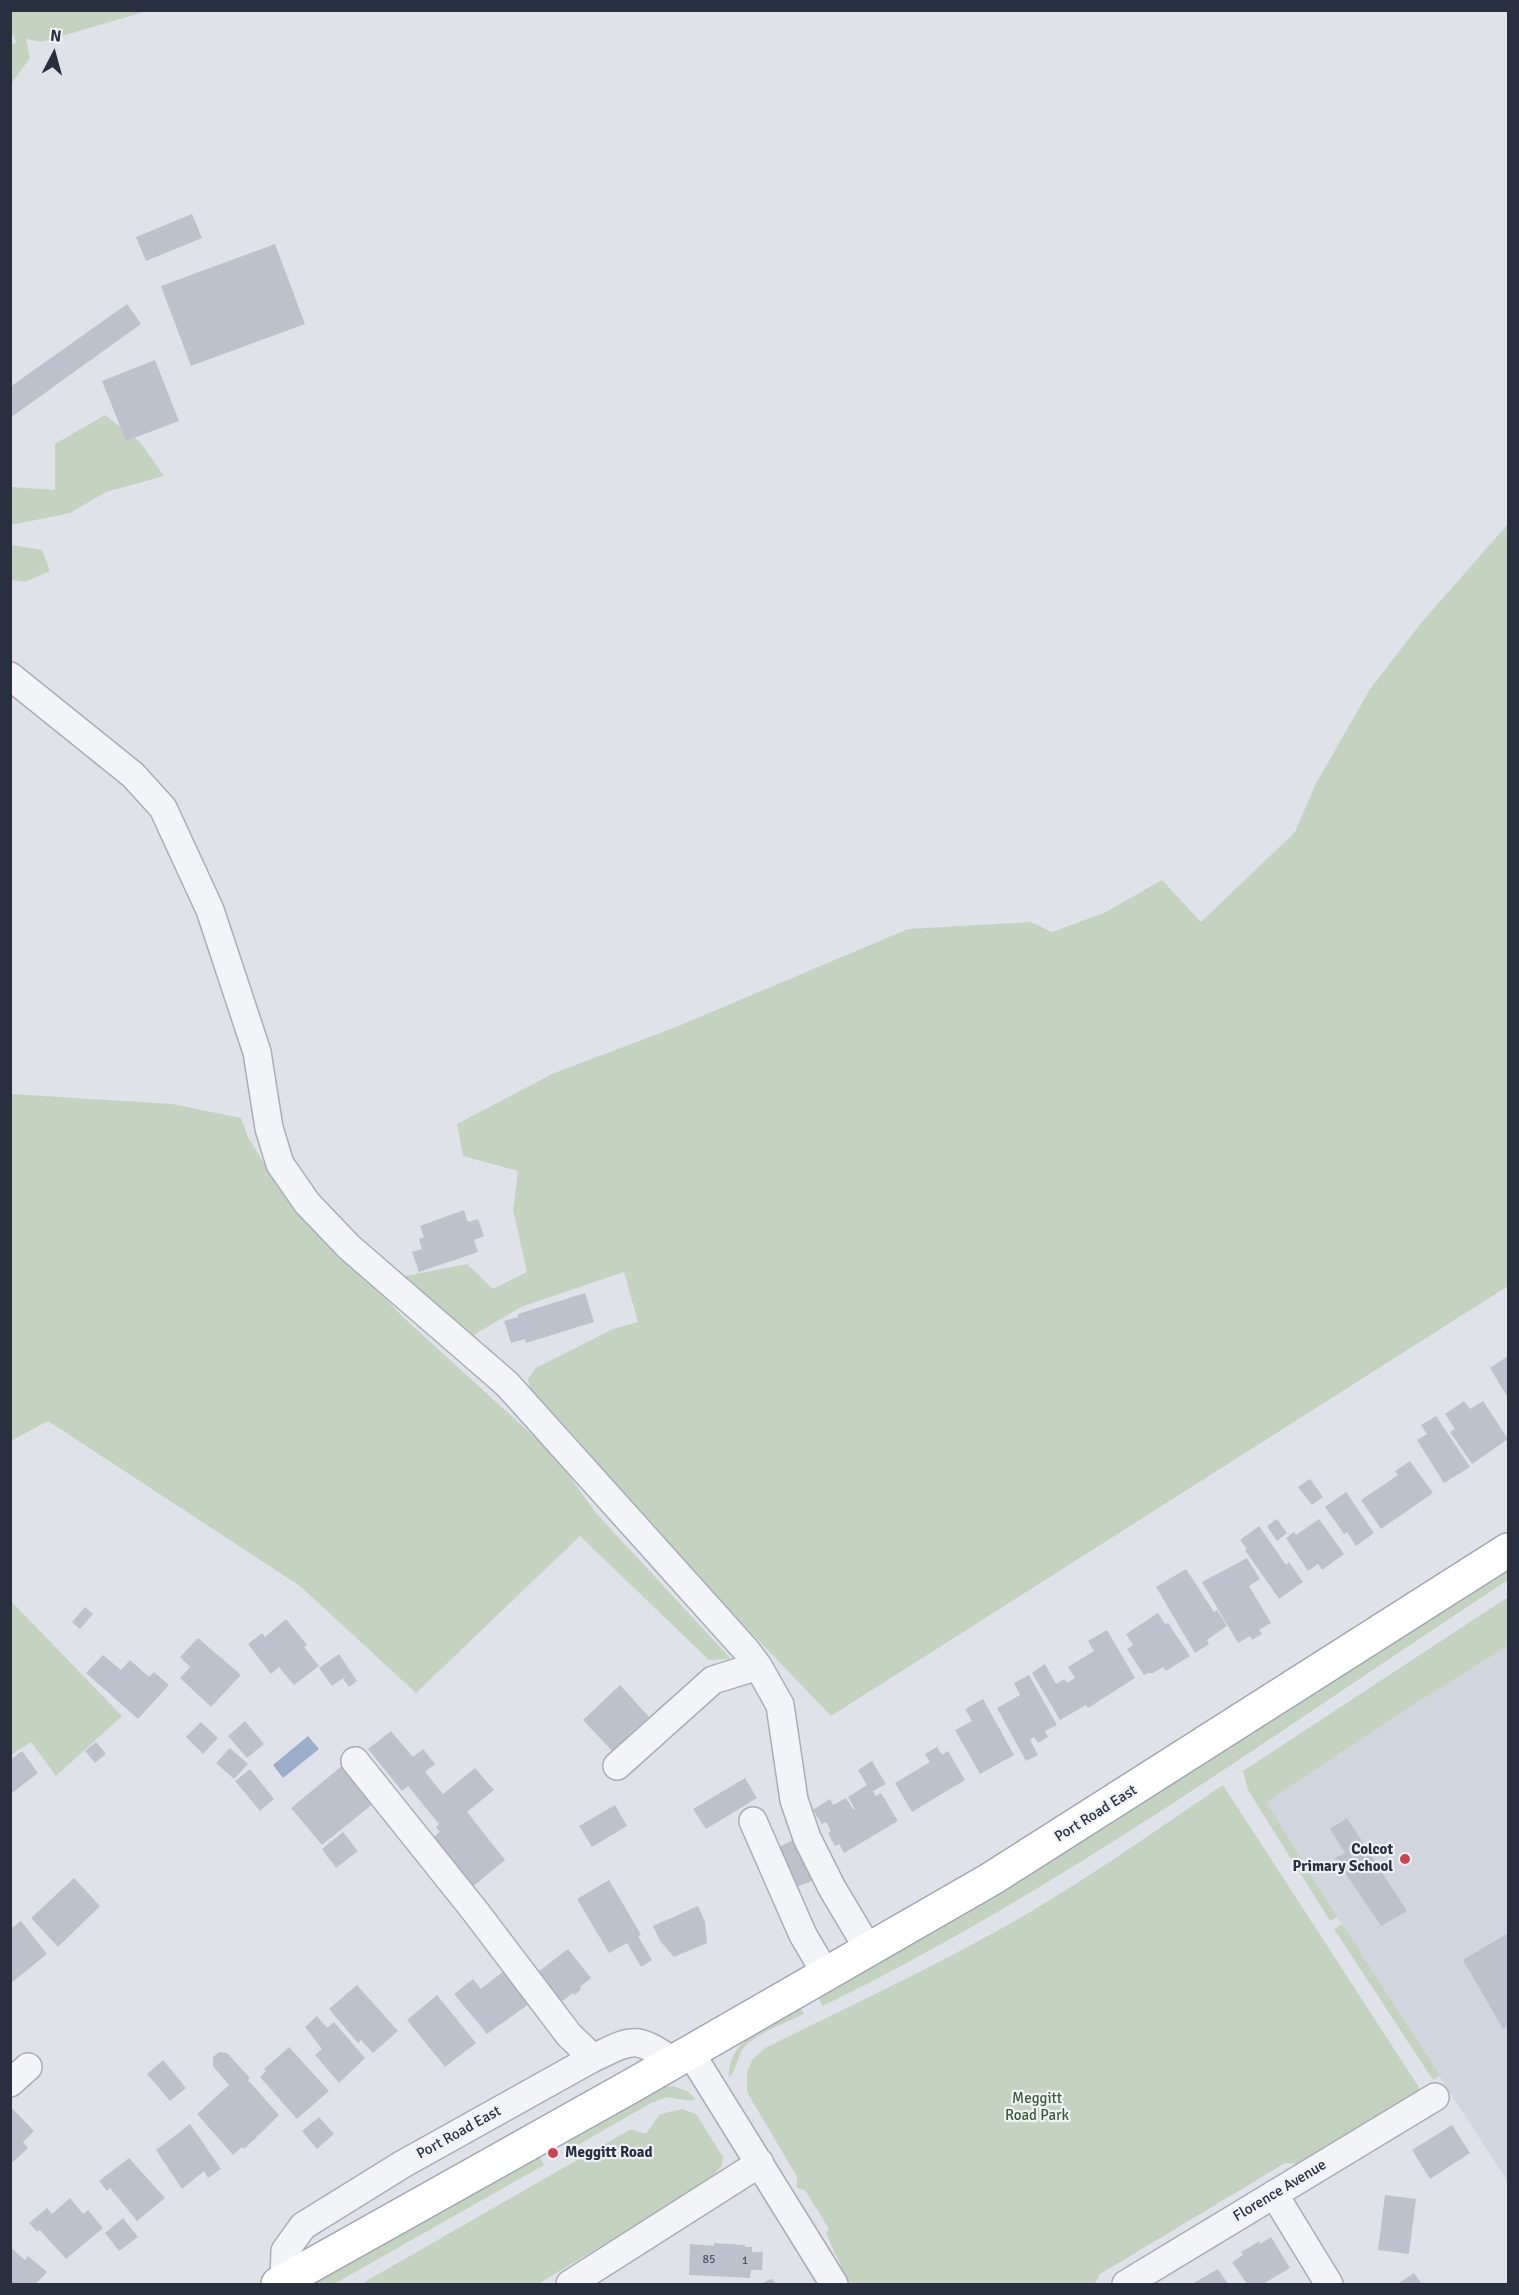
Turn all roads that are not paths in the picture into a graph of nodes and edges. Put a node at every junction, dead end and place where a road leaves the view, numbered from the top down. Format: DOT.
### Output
graph roads {
  1 [pos="10,676"];
  2 [pos="1509,1550"];
  3 [pos="758,1666"];
  4 [pos="355,1761"];
  5 [pos="617,1766"];
  6 [pos="753,1821"];
  7 [pos="869,1950"];
  8 [pos="826,1974"];
  9 [pos="681,2057"];
  10 [pos="593,2058"];
  11 [pos="1435,2097"];
  12 [pos="760,2163"];
  13 [pos="1274,2194"];
  14 [pos="281,2283"];
  15 [pos="570,2284"];
  16 [pos="834,2284"];
  17 [pos="1126,2284"];
  18 [pos="1329,2284"];
  1 -- 3 [label="street"];
  2 -- 7 [label="main road, Port Road East"];
  3 -- 5 [label="street"];
  3 -- 7 [label="street"];
  4 -- 10 [label="street"];
  6 -- 8 [label="street"];
  7 -- 8 [label="main road, Port Road East"];
  8 -- 9 [label="main road, Port Road East"];
  9 -- 10 [label="street, Port Road East"];
  9 -- 12 [label="street"];
  9 -- 14 [label="main road, Port Road East"];
  10 -- 14 [label="street, Port Road East"];
  11 -- 13 [label="street, Florence Avenue"];
  12 -- 15 [label="street"];
  12 -- 16 [label="street"];
  13 -- 17 [label="street, Florence Avenue"];
  13 -- 18 [label="street"];
}
